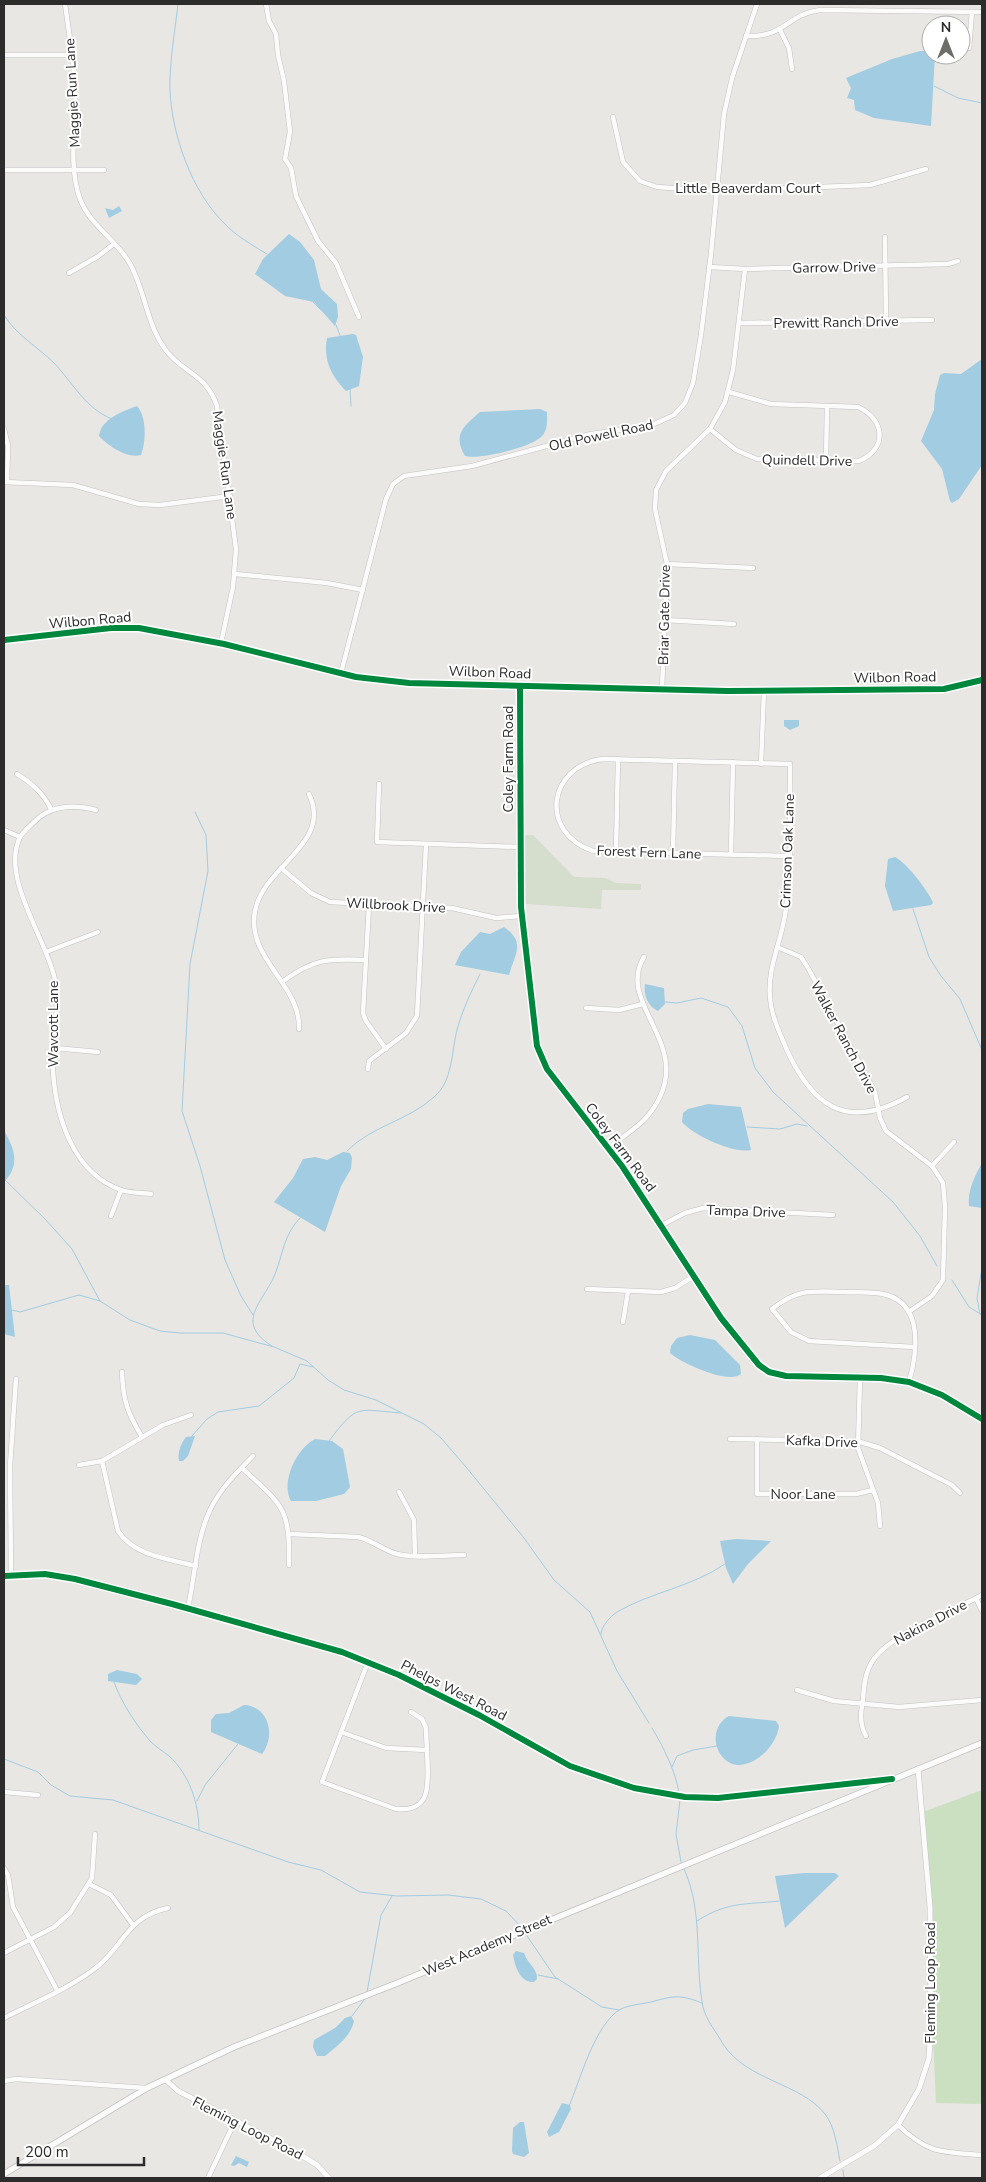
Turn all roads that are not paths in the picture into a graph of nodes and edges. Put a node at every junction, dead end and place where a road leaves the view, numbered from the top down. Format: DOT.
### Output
graph roads {
  1 [pos="65,4"];
  2 [pos="266,4"];
  3 [pos="757,4"];
  4 [pos="972,12"];
  5 [pos="982,12"];
  6 [pos="971,24"];
  7 [pos="780,30"];
  8 [pos="746,36"];
  9 [pos="4,55"];
  10 [pos="72,55"];
  11 [pos="792,69"];
  12 [pos="613,117"];
  13 [pos="926,169"];
  14 [pos="4,170"];
  15 [pos="75,170"];
  16 [pos="104,170"];
  17 [pos="716,190"];
  18 [pos="885,237"];
  19 [pos="114,244"];
  20 [pos="958,260"];
  21 [pos="886,265"];
  22 [pos="709,267"];
  23 [pos="745,269"];
  24 [pos="69,272"];
  25 [pos="359,317"];
  26 [pos="932,320"];
  27 [pos="886,321"];
  28 [pos="740,322"];
  29 [pos="729,392"];
  30 [pos="827,406"];
  31 [pos="4,428"];
  32 [pos="710,429"];
  33 [pos="826,462"];
  34 [pos="6,482"];
  35 [pos="230,496"];
  36 [pos="667,564"];
  37 [pos="753,568"];
  38 [pos="235,574"];
  39 [pos="363,590"];
  40 [pos="665,620"];
  41 [pos="734,624"];
  42 [pos="4,640"];
  43 [pos="221,643"];
  44 [pos="341,673"];
  45 [pos="982,680"];
  46 [pos="520,686"];
  47 [pos="662,690"];
  48 [pos="764,691"];
  49 [pos="618,760"];
  50 [pos="675,761"];
  51 [pos="733,762"];
  52 [pos="761,764"];
  53 [pos="790,764"];
  54 [pos="17,774"];
  55 [pos="379,784"];
  56 [pos="309,794"];
  57 [pos="51,809"];
  58 [pos="96,810"];
  59 [pos="4,830"];
  60 [pos="20,837"];
  61 [pos="426,845"];
  62 [pos="520,847"];
  63 [pos="616,852"];
  64 [pos="673,853"];
  65 [pos="731,854"];
  66 [pos="788,856"];
  67 [pos="282,868"];
  68 [pos="369,904"];
  69 [pos="424,906"];
  70 [pos="522,916"];
  71 [pos="98,932"];
  72 [pos="777,947"];
  73 [pos="46,952"];
  74 [pos="644,957"];
  75 [pos="366,960"];
  76 [pos="282,982"];
  77 [pos="643,1004"];
  78 [pos="586,1008"];
  79 [pos="299,1029"];
  80 [pos="55,1048"];
  81 [pos="386,1049"];
  82 [pos="98,1052"];
  83 [pos="368,1069"];
  84 [pos="908,1098"];
  85 [pos="878,1110"];
  86 [pos="954,1142"];
  87 [pos="608,1148"];
  88 [pos="932,1166"];
  89 [pos="122,1190"];
  90 [pos="151,1194"];
  91 [pos="833,1215"];
  92 [pos="111,1216"];
  93 [pos="662,1225"];
  94 [pos="694,1276"];
  95 [pos="587,1289"];
  96 [pos="628,1291"];
  97 [pos="910,1311"];
  98 [pos="623,1322"];
  99 [pos="914,1347"];
  100 [pos="122,1372"];
  101 [pos="860,1378"];
  102 [pos="16,1379"];
  103 [pos="909,1382"];
  104 [pos="191,1415"];
  105 [pos="982,1419"];
  106 [pos="142,1437"];
  107 [pos="730,1439"];
  108 [pos="757,1440"];
  109 [pos="857,1441"];
  110 [pos="253,1456"];
  111 [pos="102,1461"];
  112 [pos="79,1465"];
  113 [pos="4,1466"];
  114 [pos="10,1466"];
  115 [pos="242,1468"];
  116 [pos="873,1490"];
  117 [pos="399,1492"];
  118 [pos="960,1493"];
  119 [pos="880,1526"];
  120 [pos="290,1534"];
  121 [pos="464,1555"];
  122 [pos="415,1556"];
  123 [pos="196,1566"];
  124 [pos="289,1566"];
  125 [pos="4,1576"];
  126 [pos="11,1576"];
  127 [pos="982,1595"];
  128 [pos="976,1598"];
  129 [pos="188,1608"];
  130 [pos="982,1611"];
  131 [pos="368,1662"];
  132 [pos="797,1690"];
  133 [pos="982,1700"];
  134 [pos="862,1704"];
  135 [pos="411,1712"];
  136 [pos="341,1732"];
  137 [pos="866,1736"];
  138 [pos="982,1742"];
  139 [pos="426,1750"];
  140 [pos="918,1769"];
  141 [pos="892,1779"];
  142 [pos="4,1792"];
  143 [pos="38,1795"];
  144 [pos="95,1834"];
  145 [pos="4,1868"];
  146 [pos="89,1884"];
  147 [pos="168,1908"];
  148 [pos="133,1925"];
  149 [pos="31,1939"];
  150 [pos="4,1953"];
  151 [pos="58,1990"];
  152 [pos="4,2018"];
  153 [pos="4,2080"];
  154 [pos="166,2080"];
  155 [pos="147,2088"];
  156 [pos="235,2121"];
  157 [pos="898,2125"];
  158 [pos="982,2154"];
  159 [pos="4,2174"];
  160 [pos="208,2178"];
  161 [pos="329,2178"];
  162 [pos="820,2178"];
  1 -- 10 [label="street, Maggie Run Lane"];
  2 -- 25 [label="street"];
  3 -- 8 [label="street, Old Powell Road"];
  4 -- 5 [label="street"];
  4 -- 6 [label="street"];
  4 -- 7 [label="street"];
  7 -- 8 [label="street"];
  7 -- 11 [label="street"];
  8 -- 17 [label="street, Old Powell Road"];
  9 -- 10 [label="street"];
  10 -- 15 [label="street, Maggie Run Lane"];
  12 -- 17 [label="street, Little Beaverdam Court"];
  13 -- 17 [label="street, Little Beaverdam Court"];
  14 -- 15 [label="street"];
  15 -- 16 [label="street"];
  15 -- 19 [label="street, Maggie Run Lane"];
  17 -- 22 [label="street, Old Powell Road"];
  18 -- 21 [label="street"];
  19 -- 24 [label="street"];
  19 -- 35 [label="street, Maggie Run Lane"];
  20 -- 21 [label="street, Garrow Drive"];
  21 -- 23 [label="street, Garrow Drive"];
  21 -- 27 [label="street"];
  22 -- 23 [label="street, Garrow Drive"];
  22 -- 39 [label="street, Old Powell Road"];
  23 -- 28 [label="street, Briar Gate Drive"];
  26 -- 27 [label="street, Prewitt Ranch Drive"];
  27 -- 28 [label="street, Prewitt Ranch Drive"];
  28 -- 29 [label="street, Briar Gate Drive"];
  29 -- 30 [label="street, Quindell Drive"];
  29 -- 32 [label="street, Briar Gate Drive"];
  30 -- 33 [label="street"];
  30 -- 33 [label="street, Quindell Drive"];
  31 -- 34 [label="street"];
  32 -- 33 [label="street, Quindell Drive"];
  32 -- 36 [label="street, Briar Gate Drive"];
  34 -- 35 [label="street"];
  35 -- 38 [label="street, Maggie Run Lane"];
  36 -- 37 [label="street"];
  36 -- 40 [label="street, Briar Gate Drive"];
  38 -- 39 [label="street"];
  38 -- 43 [label="street, Maggie Run Lane"];
  39 -- 44 [label="street, Old Powell Road"];
  40 -- 41 [label="street"];
  40 -- 47 [label="street, Briar Gate Drive"];
  42 -- 43 [label="street, Wilbon Road"];
  43 -- 44 [label="street, Wilbon Road"];
  44 -- 46 [label="street, Wilbon Road"];
  45 -- 48 [label="street, Wilbon Road"];
  46 -- 47 [label="street, Wilbon Road"];
  46 -- 62 [label="street, Coley Farm Road"];
  47 -- 48 [label="street, Wilbon Road"];
  48 -- 52 [label="street"];
  49 -- 50 [label="street, Forest Fern Lane"];
  49 -- 63 [label="street"];
  49 -- 63 [label="street, Forest Fern Lane"];
  50 -- 51 [label="street, Forest Fern Lane"];
  50 -- 64 [label="street"];
  51 -- 52 [label="street, Forest Fern Lane"];
  51 -- 65 [label="street"];
  52 -- 53 [label="street, Forest Fern Lane"];
  53 -- 66 [label="street, Crimson Oak Lane"];
  54 -- 57 [label="street"];
  55 -- 61 [label="street"];
  56 -- 67 [label="street"];
  57 -- 58 [label="street"];
  57 -- 60 [label="street"];
  59 -- 60 [label="street"];
  60 -- 73 [label="street, Wavcott Lane"];
  61 -- 62 [label="street"];
  61 -- 69 [label="street"];
  62 -- 70 [label="street, Coley Farm Road"];
  63 -- 64 [label="street, Forest Fern Lane"];
  64 -- 65 [label="street, Forest Fern Lane"];
  65 -- 66 [label="street, Forest Fern Lane"];
  66 -- 72 [label="street, Crimson Oak Lane"];
  67 -- 68 [label="street, Willbrook Drive"];
  67 -- 76 [label="street"];
  68 -- 69 [label="street, Willbrook Drive"];
  68 -- 75 [label="street"];
  69 -- 70 [label="street, Willbrook Drive"];
  69 -- 81 [label="street"];
  70 -- 87 [label="street, Coley Farm Road"];
  71 -- 73 [label="street"];
  72 -- 85 [label="street, Walker Ranch Drive"];
  72 -- 85 [label="street, Crimson Oak Lane"];
  73 -- 80 [label="street, Wavcott Lane"];
  74 -- 77 [label="street"];
  75 -- 76 [label="street"];
  75 -- 81 [label="street"];
  76 -- 79 [label="street"];
  77 -- 78 [label="street"];
  77 -- 87 [label="street"];
  80 -- 82 [label="street"];
  80 -- 89 [label="street, Wavcott Lane"];
  81 -- 83 [label="street"];
  84 -- 85 [label="street, Crimson Oak Lane"];
  85 -- 88 [label="street, Walker Ranch Drive"];
  86 -- 88 [label="street"];
  87 -- 93 [label="street, Coley Farm Road"];
  88 -- 97 [label="street, Walker Ranch Drive"];
  89 -- 90 [label="street, Wavcott Lane"];
  89 -- 92 [label="street"];
  91 -- 93 [label="street, Tampa Drive"];
  93 -- 94 [label="street, Coley Farm Road"];
  94 -- 96 [label="street"];
  94 -- 101 [label="street, Coley Farm Road"];
  95 -- 96 [label="street"];
  96 -- 98 [label="street"];
  97 -- 99 [label="street"];
  97 -- 99 [label="street"];
  99 -- 103 [label="street"];
  100 -- 106 [label="street"];
  101 -- 103 [label="street, Coley Farm Road"];
  101 -- 109 [label="street"];
  102 -- 114 [label="street"];
  103 -- 105 [label="street, Coley Farm Road"];
  104 -- 106 [label="street"];
  106 -- 111 [label="street"];
  107 -- 108 [label="street, Kafka Drive"];
  108 -- 109 [label="street, Kafka Drive"];
  108 -- 116 [label="street, Noor Lane"];
  109 -- 116 [label="street"];
  109 -- 118 [label="street, Kafka Drive"];
  110 -- 115 [label="street"];
  111 -- 112 [label="street"];
  111 -- 123 [label="street"];
  113 -- 114 [label="street"];
  114 -- 126 [label="street"];
  115 -- 120 [label="street"];
  115 -- 123 [label="street"];
  116 -- 119 [label="street"];
  117 -- 122 [label="street"];
  120 -- 122 [label="street"];
  120 -- 124 [label="street"];
  121 -- 122 [label="street"];
  123 -- 129 [label="street"];
  125 -- 126 [label="street, Phelps West Road"];
  126 -- 129 [label="street, Phelps West Road"];
  127 -- 128 [label="street, Nakina Drive"];
  128 -- 130 [label="street"];
  128 -- 134 [label="street, Nakina Drive"];
  129 -- 131 [label="street, Phelps West Road"];
  131 -- 136 [label="street"];
  131 -- 141 [label="street, Phelps West Road"];
  132 -- 134 [label="street"];
  133 -- 134 [label="street"];
  134 -- 137 [label="street, Nakina Drive"];
  135 -- 139 [label="street"];
  136 -- 139 [label="street"];
  136 -- 139 [label="street"];
  138 -- 140 [label="main road, West Academy Street"];
  140 -- 141 [label="main road, West Academy Street"];
  140 -- 157 [label="street, Fleming Loop Road"];
  141 -- 154 [label="main road, West Academy Street"];
  142 -- 143 [label="street"];
  144 -- 146 [label="street"];
  145 -- 149 [label="street"];
  146 -- 148 [label="street"];
  146 -- 149 [label="street"];
  147 -- 148 [label="street"];
  148 -- 151 [label="street"];
  149 -- 150 [label="street"];
  149 -- 151 [label="street"];
  151 -- 152 [label="street"];
  153 -- 155 [label="street"];
  154 -- 155 [label="main road, West Academy Street"];
  154 -- 156 [label="street, Fleming Loop Road"];
  155 -- 159 [label="main road, West Academy Street"];
  156 -- 160 [label="street"];
  156 -- 161 [label="street, Fleming Loop Road"];
  157 -- 158 [label="street"];
  157 -- 162 [label="street, Fleming Loop Road"];
}
